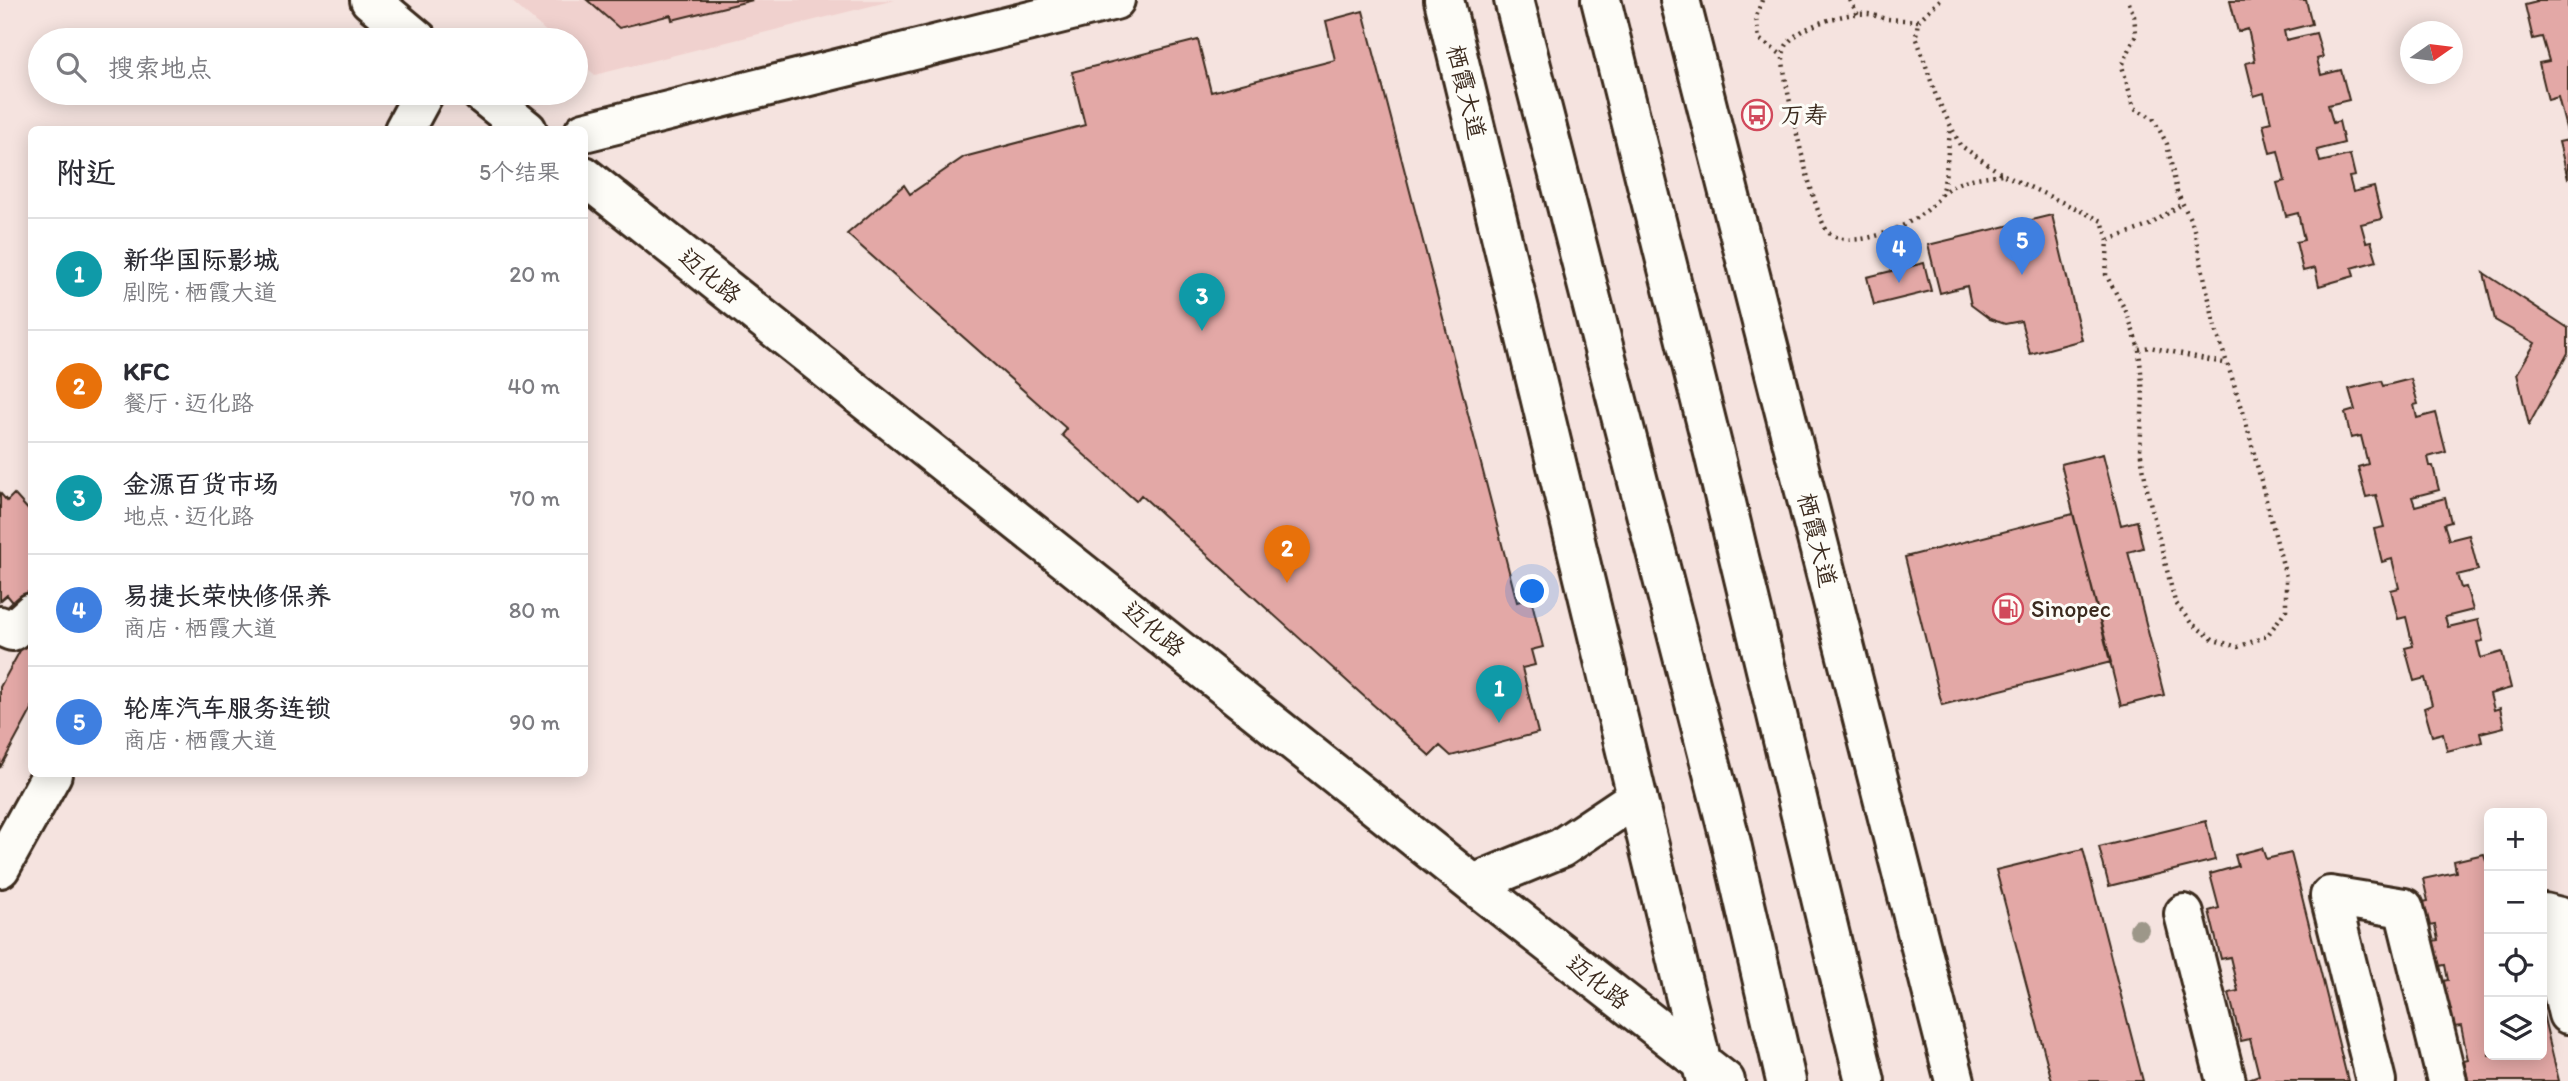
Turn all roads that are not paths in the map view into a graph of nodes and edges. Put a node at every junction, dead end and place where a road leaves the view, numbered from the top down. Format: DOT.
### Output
graph roads {
  1 [pos="370,0"];
  2 [pos="1115,0"];
  3 [pos="1444,0"];
  4 [pos="1514,0"];
  5 [pos="1601,0"];
  6 [pos="1680,0"];
  7 [pos="404,28"];
  8 [pos="418,105"];
  9 [pos="496,105"];
  10 [pos="406,126"];
  11 [pos="522,126"];
  12 [pos="588,131"];
  13 [pos="588,179"];
  14 [pos="28,617"];
  15 [pos="0,626"];
  16 [pos="50,777"];
  17 [pos="1637,797"];
  18 [pos="0,868"];
  19 [pos="1474,884"];
  20 [pos="2184,914"];
  21 [pos="2568,919"];
  22 [pos="2568,1014"];
  23 [pos="1711,1075"];
  24 [pos="1786,1081"];
  25 [pos="1865,1081"];
  26 [pos="1955,1081"];
  27 [pos="2226,1081"];
  28 [pos="2375,1081"];
  29 [pos="2446,1081"];
  1 -- 7 [label="main road"];
  2 -- 12 [label="main road"];
  3 -- 17 [label="main road, 栖霞大道"];
  4 -- 24 [label="main road"];
  5 -- 25 [label="main road"];
  6 -- 26 [label="main road, 栖霞大道"];
  8 -- 10 [label="main road"];
  9 -- 11 [label="main road"];
  13 -- 19 [label="main road, 迈化路"];
  14 -- 15 [label="main road"];
  16 -- 18 [label="main road"];
  17 -- 19 [label="main road"];
  17 -- 23 [label="main road, 栖霞大道"];
  19 -- 23 [label="main road, 迈化路"];
  20 -- 27 [label="main road"];
  21 -- 22 [label="main road"];
  28 -- 29 [label="main road"];
}
